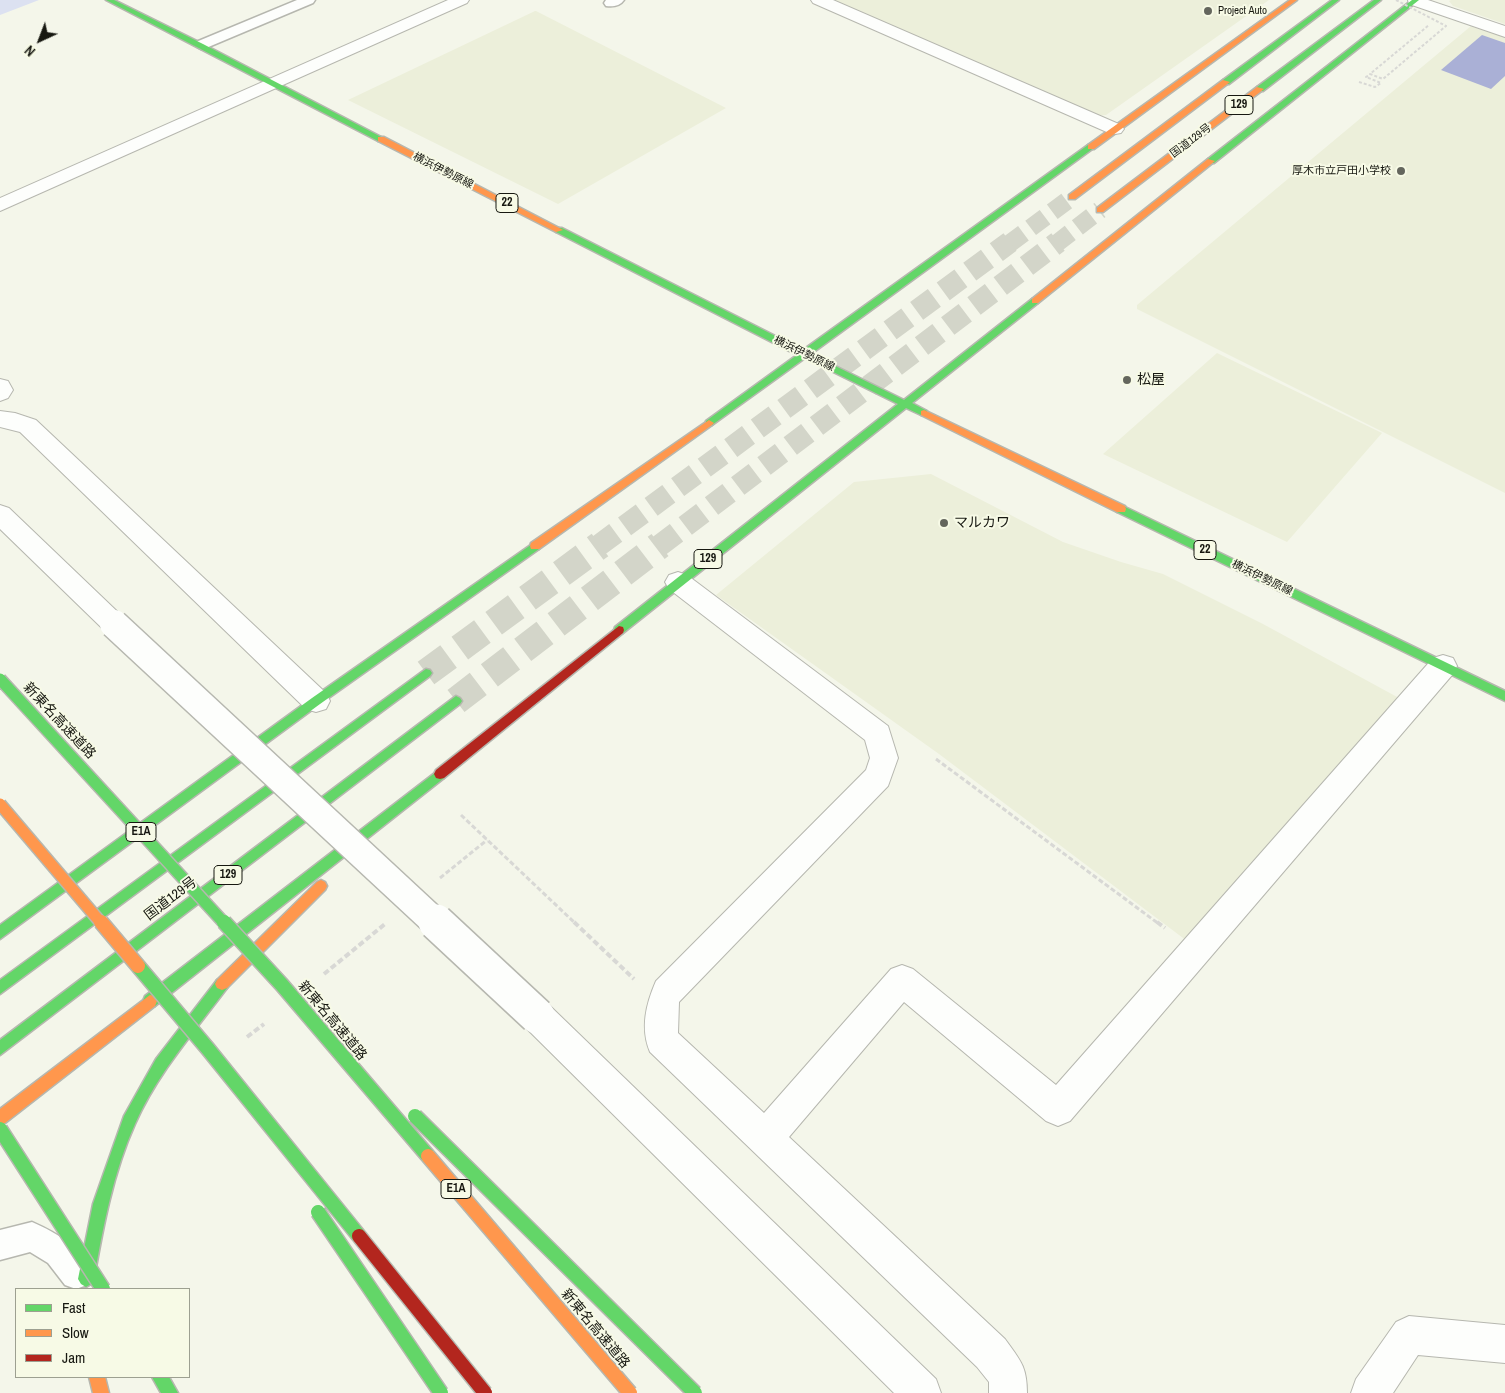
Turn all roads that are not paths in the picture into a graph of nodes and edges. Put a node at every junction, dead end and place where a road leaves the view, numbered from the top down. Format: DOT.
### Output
graph roads {
  1 [pos="109,0"];
  2 [pos="308,0"];
  3 [pos="461,0"];
  4 [pos="819,0"];
  5 [pos="1294,0"];
  6 [pos="1336,0"];
  7 [pos="1378,0"];
  8 [pos="1416,0"];
  9 [pos="1505,32"];
  10 [pos="201,44"];
  11 [pos="272,84"];
  12 [pos="1115,129"];
  13 [pos="1072,197"];
  14 [pos="0,205"];
  15 [pos="1100,210"];
  16 [pos="805,355"];
  17 [pos="0,386"];
  18 [pos="0,393"];
  19 [pos="906,404"];
  20 [pos="0,419"];
  21 [pos="0,514"];
  22 [pos="678,582"];
  23 [pos="1443,666"];
  24 [pos="426,672"];
  25 [pos="0,679"];
  26 [pos="1505,696"];
  27 [pos="316,701"];
  28 [pos="456,701"];
  29 [pos="415,794"];
  30 [pos="0,804"];
  31 [pos="344,864"];
  32 [pos="330,878"];
  33 [pos="0,933"];
  34 [pos="282,985"];
  35 [pos="0,988"];
  36 [pos="0,1048"];
  37 [pos="208,1049"];
  38 [pos="380,1082"];
  39 [pos="408,1110"];
  40 [pos="0,1118"];
  41 [pos="0,1129"];
  42 [pos="765,1138"];
  43 [pos="286,1164"];
  44 [pos="313,1205"];
  45 [pos="0,1245"];
  46 [pos="91,1288"];
  47 [pos="1505,1344"];
  48 [pos="97,1378"];
  49 [pos="161,1378"];
  50 [pos="101,1393"];
  51 [pos="170,1393"];
  52 [pos="441,1393"];
  53 [pos="485,1393"];
  54 [pos="630,1393"];
  55 [pos="696,1393"];
  56 [pos="922,1393"];
  57 [pos="1008,1393"];
  58 [pos="1370,1393"];
  1 -- 10 [label="main road, 横浜伊勢原線 / 22"];
  2 -- 10 [label="lane"];
  3 -- 11 [label="street"];
  4 -- 12 [label="street"];
  5 -- 12 [label="main road"];
  6 -- 13 [label="main road, 国道129号 / 129"];
  7 -- 15 [label="main road, 国道129号 / 129"];
  8 -- 9 [label="street"];
  8 -- 19 [label="main road, 129"];
  10 -- 11 [label="main road, 横浜伊勢原線 / 22"];
  11 -- 14 [label="street"];
  11 -- 16 [label="main road, 横浜伊勢原線 / 22"];
  12 -- 16 [label="main road"];
  16 -- 19 [label="main road, 横浜伊勢原線 / 22"];
  16 -- 27 [label="main road"];
  17 -- 18 [label="street"];
  19 -- 22 [label="main road, 129"];
  19 -- 23 [label="main road, 横浜伊勢原線 / 22"];
  20 -- 27 [label="street"];
  21 -- 56 [label="street, bridge"];
  22 -- 29 [label="main road, 129"];
  22 -- 42 [label="street"];
  23 -- 26 [label="main road, 横浜伊勢原線 / 22"];
  23 -- 42 [label="street"];
  24 -- 35 [label="main road"];
  25 -- 34 [label="main road, 新東名高速道路 / E1A, bridge"];
  27 -- 33 [label="main road"];
  28 -- 36 [label="main road, 国道129号 / 129"];
  29 -- 31 [label="main road"];
  29 -- 40 [label="main road, 129"];
  30 -- 37 [label="main road, bridge"];
  32 -- 46 [label="main road"];
  34 -- 38 [label="main road, bridge"];
  34 -- 54 [label="main road, 新東名高速道路 / E1A, bridge"];
  37 -- 43 [label="main road, bridge"];
  37 -- 53 [label="main road, bridge"];
  39 -- 55 [label="main road, bridge"];
  41 -- 46 [label="main road, bridge"];
  42 -- 57 [label="street"];
  44 -- 52 [label="main road, bridge"];
  45 -- 46 [label="lane"];
  47 -- 58 [label="street"];
  48 -- 50 [label="main road"];
  49 -- 51 [label="main road"];
}
